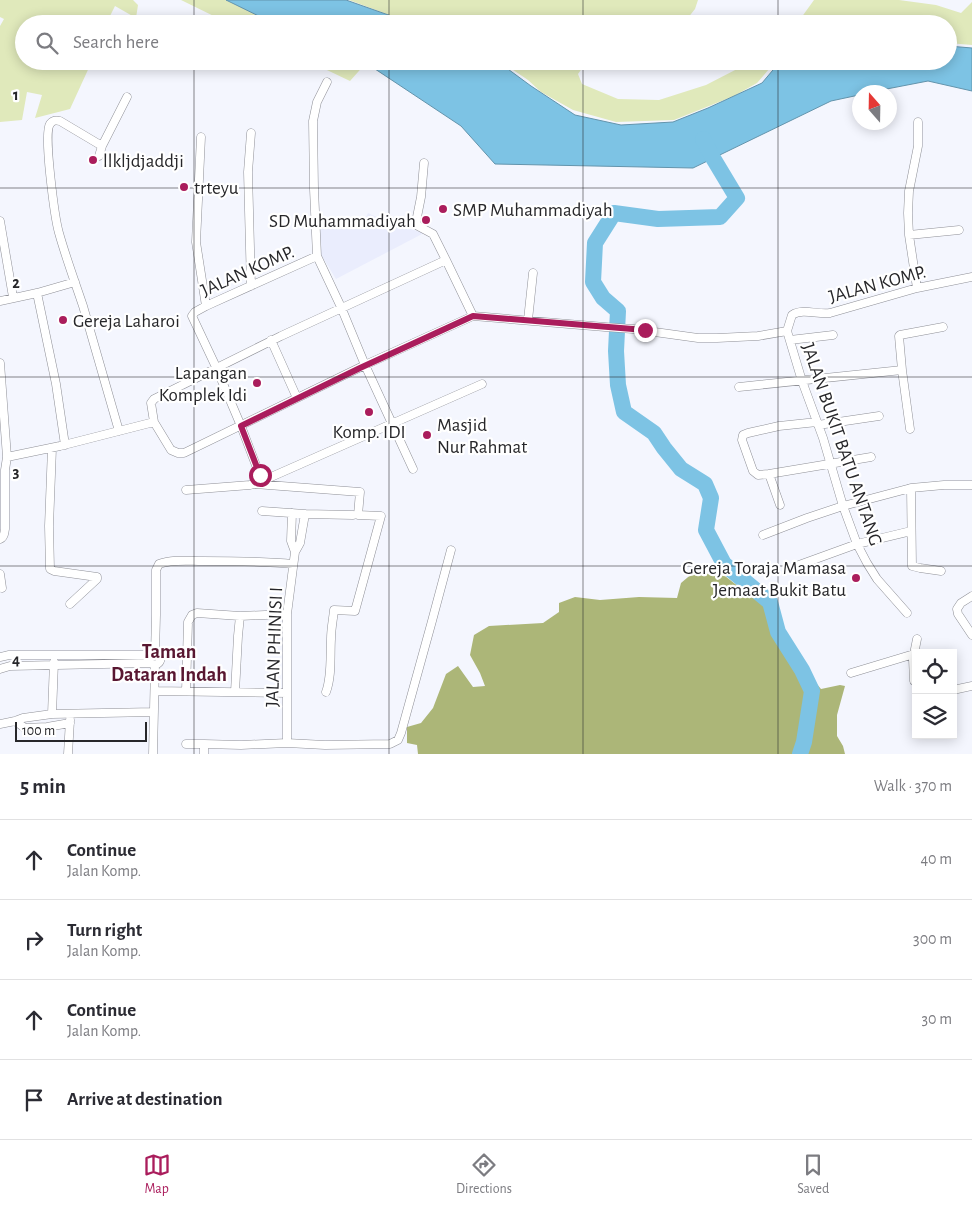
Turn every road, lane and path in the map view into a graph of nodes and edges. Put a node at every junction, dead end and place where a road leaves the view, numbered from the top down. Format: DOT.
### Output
graph roads {
  1 [pos="327,82"];
  2 [pos="127,97"];
  3 [pos="918,122"];
  4 [pos="251,133"];
  5 [pos="201,137"];
  6 [pos="102,146"];
  7 [pos="99,156"];
  8 [pos="424,162"];
  9 [pos="0,221"];
  10 [pos="959,230"];
  11 [pos="909,235"];
  12 [pos="317,256"];
  13 [pos="446,260"];
  14 [pos="533,273"];
  15 [pos="972,277"];
  16 [pos="75,282"];
  17 [pos="251,286"];
  18 [pos="917,288"];
  19 [pos="37,293"];
  20 [pos="13,297"];
  21 [pos="0,301"];
  22 [pos="206,306"];
  23 [pos="341,308"];
  24 [pos="473,316"];
  25 [pos="528,320"];
  26 [pos="943,328"];
  27 [pos="787,331"];
  28 [pos="832,335"];
  29 [pos="271,340"];
  30 [pos="790,340"];
  31 [pos="0,363"];
  32 [pos="365,365"];
  33 [pos="216,368"];
  34 [pos="902,370"];
  35 [pos="802,381"];
  36 [pos="482,384"];
  37 [pos="739,387"];
  38 [pos="297,398"];
  39 [pos="879,416"];
  40 [pos="154,422"];
  41 [pos="392,423"];
  42 [pos="818,424"];
  43 [pos="241,426"];
  44 [pos="910,429"];
  45 [pos="119,431"];
  46 [pos="65,445"];
  47 [pos="52,448"];
  48 [pos="7,457"];
  49 [pos="871,458"];
  50 [pos="830,464"];
  51 [pos="413,469"];
  52 [pos="768,474"];
  53 [pos="258,483"];
  54 [pos="972,485"];
  55 [pos="911,488"];
  56 [pos="186,490"];
  57 [pos="780,505"];
  58 [pos="843,506"];
  59 [pos="262,511"];
  60 [pos="292,513"];
  61 [pos="306,514"];
  62 [pos="353,515"];
  63 [pos="911,531"];
  64 [pos="763,535"];
  65 [pos="0,540"];
  66 [pos="857,544"];
  67 [pos="451,550"];
  68 [pos="295,552"];
  69 [pos="293,564"];
  70 [pos="800,565"];
  71 [pos="941,571"];
  72 [pos="0,574"];
  73 [pos="2,588"];
  74 [pos="971,598"];
  75 [pos="70,604"];
  76 [pos="907,613"];
  77 [pos="287,614"];
  78 [pos="240,616"];
  79 [pos="972,635"];
  80 [pos="917,639"];
  81 [pos="915,649"];
  82 [pos="54,655"];
  83 [pos="912,655"];
  84 [pos="2,656"];
  85 [pos="152,659"];
  86 [pos="54,666"];
  87 [pos="2,668"];
  88 [pos="851,674"];
  89 [pos="972,686"];
  90 [pos="957,689"];
  91 [pos="154,691"];
  92 [pos="186,691"];
  93 [pos="236,692"];
  94 [pos="326,692"];
  95 [pos="287,693"];
  96 [pos="154,712"];
  97 [pos="69,713"];
  98 [pos="52,714"];
  99 [pos="15,722"];
  100 [pos="70,723"];
  101 [pos="0,724"];
  102 [pos="287,743"];
  103 [pos="186,744"];
  104 [pos="204,744"];
  105 [pos="68,754"];
  106 [pos="153,754"];
  107 [pos="204,754"];
  1 -- 12 [label="street"];
  2 -- 6 [label="street"];
  3 -- 11 [label="street"];
  4 -- 17 [label="street"];
  5 -- 22 [label="street"];
  6 -- 7 [label="street"];
  6 -- 16 [label="street"];
  8 -- 13 [label="street"];
  9 -- 20 [label="street"];
  10 -- 11 [label="street"];
  11 -- 18 [label="street"];
  12 -- 17 [label="street, JALAN KOMP."];
  12 -- 23 [label="street, JALAN KOMP."];
  13 -- 23 [label="street"];
  13 -- 24 [label="street"];
  14 -- 25 [label="street"];
  15 -- 18 [label="street, JALAN KOMP."];
  16 -- 19 [label="street"];
  16 -- 45 [label="street"];
  17 -- 22 [label="street, JALAN KOMP."];
  18 -- 27 [label="street, JALAN KOMP."];
  19 -- 20 [label="street"];
  19 -- 46 [label="street"];
  20 -- 21 [label="street"];
  22 -- 33 [label="street, JALAN KOMP."];
  23 -- 29 [label="street"];
  23 -- 32 [label="street, JALAN KOMP."];
  24 -- 25 [label="street"];
  24 -- 32 [label="street"];
  25 -- 27 [label="street"];
  26 -- 34 [label="street"];
  27 -- 30 [label="street, JALAN BUKIT BATU ANTANG"];
  28 -- 30 [label="street"];
  29 -- 33 [label="street"];
  29 -- 38 [label="street"];
  30 -- 35 [label="street, JALAN BUKIT BATU ANTANG"];
  31 -- 48 [label="street"];
  32 -- 38 [label="street"];
  32 -- 41 [label="street, JALAN KOMP."];
  33 -- 40 [label="street"];
  33 -- 43 [label="street, JALAN KOMP."];
  34 -- 35 [label="street"];
  34 -- 44 [label="street"];
  35 -- 37 [label="street"];
  35 -- 42 [label="street, JALAN BUKIT BATU ANTANG"];
  36 -- 41 [label="street"];
  38 -- 43 [label="street"];
  39 -- 42 [label="street"];
  40 -- 43 [label="street"];
  40 -- 45 [label="street"];
  41 -- 51 [label="street, JALAN KOMP."];
  41 -- 53 [label="street"];
  42 -- 50 [label="street, JALAN BUKIT BATU ANTANG"];
  42 -- 52 [label="street"];
  43 -- 53 [label="street, JALAN KOMP."];
  45 -- 46 [label="street"];
  46 -- 47 [label="street"];
  47 -- 48 [label="street"];
  47 -- 75 [label="street"];
  48 -- 65 [label="street"];
  49 -- 50 [label="street"];
  50 -- 52 [label="street"];
  50 -- 58 [label="street, JALAN BUKIT BATU ANTANG"];
  52 -- 57 [label="street"];
  53 -- 56 [label="street"];
  53 -- 94 [label="street"];
  54 -- 55 [label="street"];
  55 -- 58 [label="street"];
  55 -- 63 [label="street"];
  58 -- 64 [label="street"];
  58 -- 66 [label="street, JALAN BUKIT BATU ANTANG"];
  59 -- 60 [label="street"];
  60 -- 61 [label="street"];
  60 -- 68 [label="street, JALAN PHINISI I"];
  61 -- 62 [label="street"];
  61 -- 68 [label="street, JALAN PHINISI I"];
  63 -- 66 [label="street"];
  63 -- 71 [label="street"];
  66 -- 70 [label="street"];
  66 -- 76 [label="street, JALAN BUKIT BATU ANTANG"];
  67 -- 102 [label="street"];
  68 -- 69 [label="street, JALAN PHINISI I"];
  69 -- 77 [label="street, JALAN PHINISI I"];
  69 -- 85 [label="street"];
  72 -- 73 [label="street"];
  74 -- 79 [label="street"];
  77 -- 78 [label="street"];
  77 -- 95 [label="street, JALAN PHINISI I"];
  78 -- 92 [label="street"];
  78 -- 93 [label="street"];
  80 -- 81 [label="street"];
  82 -- 84 [label="street"];
  82 -- 85 [label="street"];
  82 -- 86 [label="street"];
  83 -- 88 [label="street"];
  84 -- 87 [label="street"];
  85 -- 86 [label="street"];
  85 -- 91 [label="street"];
  86 -- 87 [label="street"];
  86 -- 98 [label="street"];
  89 -- 90 [label="street"];
  91 -- 92 [label="street"];
  91 -- 96 [label="street"];
  92 -- 93 [label="street"];
  93 -- 95 [label="street"];
  95 -- 102 [label="street, JALAN PHINISI I"];
  96 -- 97 [label="street"];
  96 -- 106 [label="street"];
  97 -- 98 [label="street"];
  97 -- 100 [label="street"];
  98 -- 99 [label="street"];
  99 -- 100 [label="street"];
  99 -- 101 [label="street"];
  100 -- 105 [label="street"];
  102 -- 104 [label="street"];
  103 -- 104 [label="street"];
  104 -- 107 [label="street"];
}
